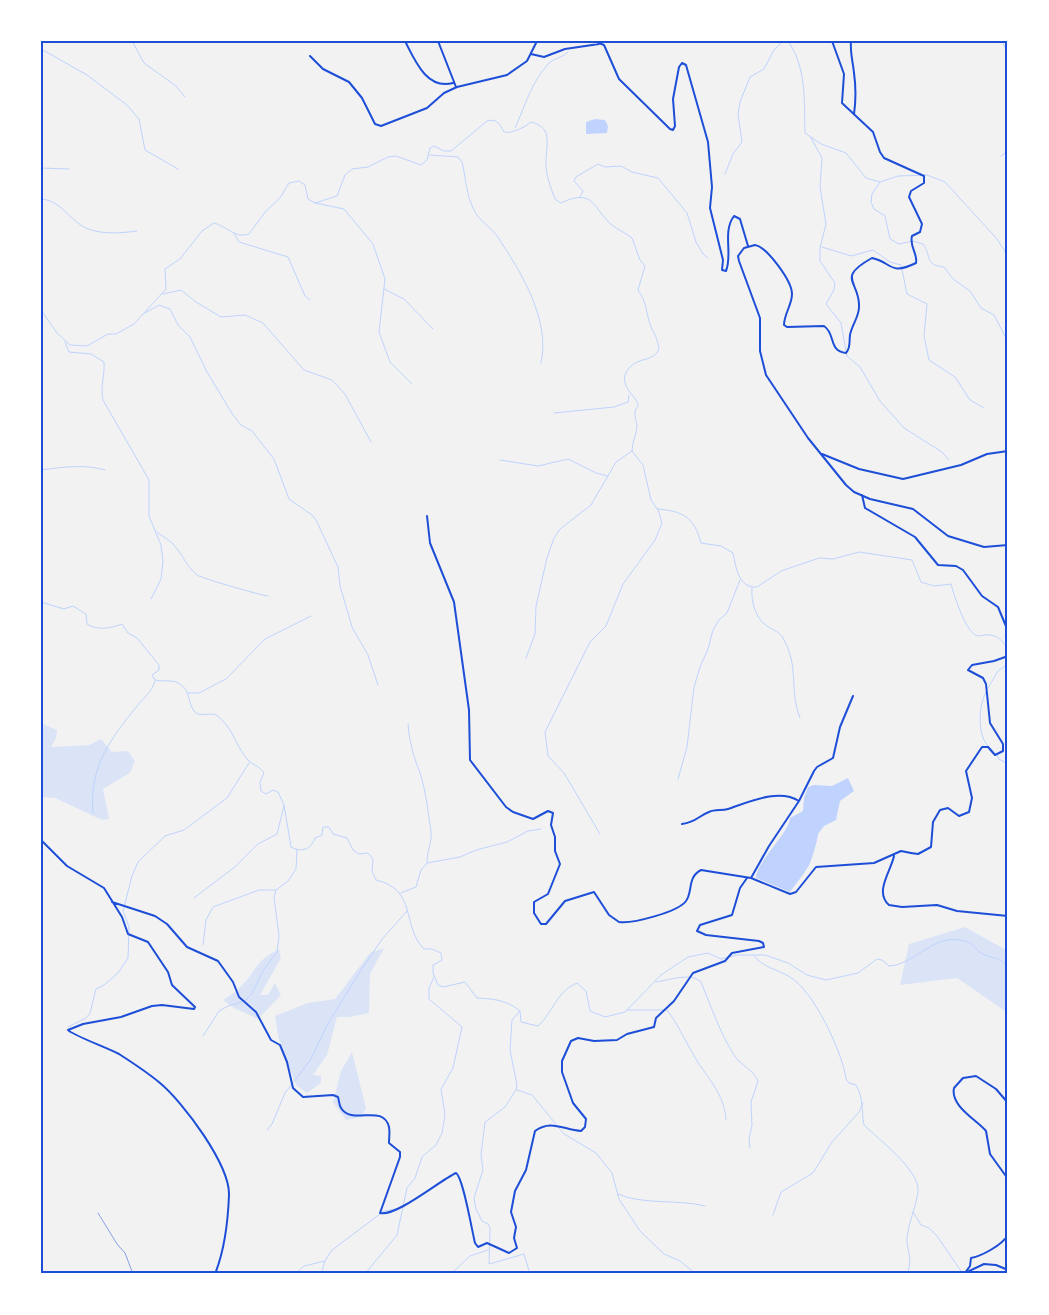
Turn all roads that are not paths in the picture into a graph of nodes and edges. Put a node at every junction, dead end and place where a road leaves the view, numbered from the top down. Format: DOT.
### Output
graph roads {
  1 [pos="405,41"];
  2 [pos="438,41"];
  3 [pos="537,41"];
  4 [pos="594,41"];
  5 [pos="832,41"];
  6 [pos="851,41"];
  7 [pos="601,43"];
  8 [pos="531,54"];
  9 [pos="310,56"];
  10 [pos="453,83"];
  11 [pos="456,87"];
  12 [pos="854,114"];
  13 [pos="748,246"];
  14 [pos="1008,451"];
  15 [pos="822,454"];
  16 [pos="862,496"];
  17 [pos="427,516"];
  18 [pos="1008,545"];
  19 [pos="1008,631"];
  20 [pos="1008,656"];
  21 [pos="853,696"];
  22 [pos="799,801"];
  23 [pos="682,824"];
  24 [pos="41,840"];
  25 [pos="894,856"];
  26 [pos="747,878"];
  27 [pos="751,878"];
  28 [pos="112,902"];
  29 [pos="1008,916"];
  30 [pos="1008,1103"];
  31 [pos="1008,1179"];
  32 [pos="98,1213"];
  33 [pos="1008,1235"];
  34 [pos="1008,1270"];
  35 [pos="133,1274"];
  36 [pos="215,1274"];
  1 -- 10 [label="street"];
  2 -- 10 [label="street"];
  3 -- 8 [label="street"];
  4 -- 7 [label="street"];
  5 -- 12 [label="street"];
  6 -- 12 [label="street"];
  7 -- 8 [label="street"];
  7 -- 13 [label="street"];
  8 -- 11 [label="street"];
  9 -- 11 [label="street"];
  10 -- 11 [label="street"];
  12 -- 13 [label="street"];
  13 -- 15 [label="street"];
  14 -- 15 [label="street"];
  15 -- 16 [label="street"];
  16 -- 18 [label="street"];
  16 -- 19 [label="street"];
  17 -- 26 [label="street"];
  20 -- 25 [label="street"];
  21 -- 22 [label="street"];
  22 -- 23 [label="street"];
  22 -- 27 [label="street"];
  24 -- 28 [label="street"];
  25 -- 27 [label="street"];
  25 -- 29 [label="street"];
  26 -- 27 [label="street"];
  26 -- 28 [label="street"];
  28 -- 36 [label="street"];
  30 -- 31 [label="street"];
  32 -- 35 [label="lane"];
  33 -- 34 [label="street"];
}
